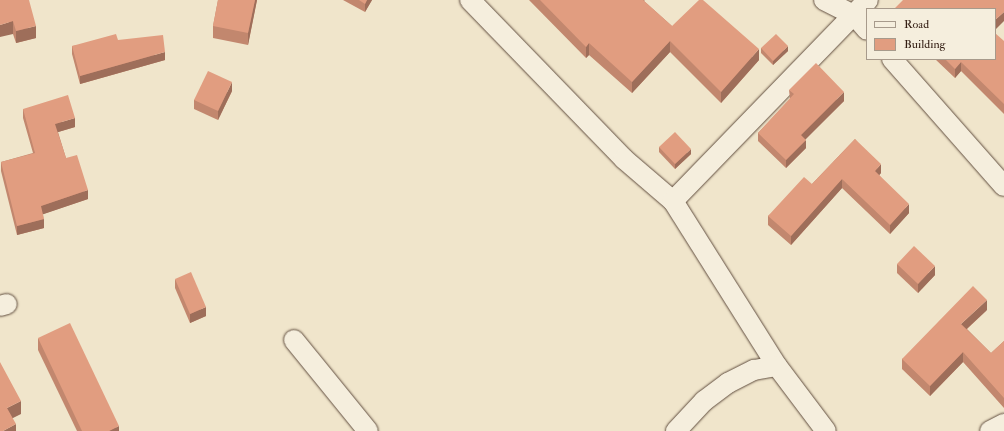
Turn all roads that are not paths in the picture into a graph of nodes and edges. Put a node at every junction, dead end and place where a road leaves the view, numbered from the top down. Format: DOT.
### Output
graph roads {
  1 [pos="470,0"];
  2 [pos="824,0"];
  3 [pos="868,0"];
  4 [pos="861,23"];
  5 [pos="893,60"];
  6 [pos="1004,186"];
  7 [pos="672,201"];
  8 [pos="294,340"];
  9 [pos="778,366"];
  10 [pos="1004,424"];
  11 [pos="368,431"];
  12 [pos="676,431"];
  13 [pos="826,431"];
  14 [pos="990,431"];
  1 -- 7 [label="street"];
  2 -- 4 [label="street"];
  3 -- 4 [label="street"];
  4 -- 7 [label="street"];
  5 -- 6 [label="street"];
  7 -- 9 [label="street"];
  8 -- 11 [label="street"];
  9 -- 12 [label="street"];
  9 -- 13 [label="street"];
  10 -- 14 [label="street"];
}
